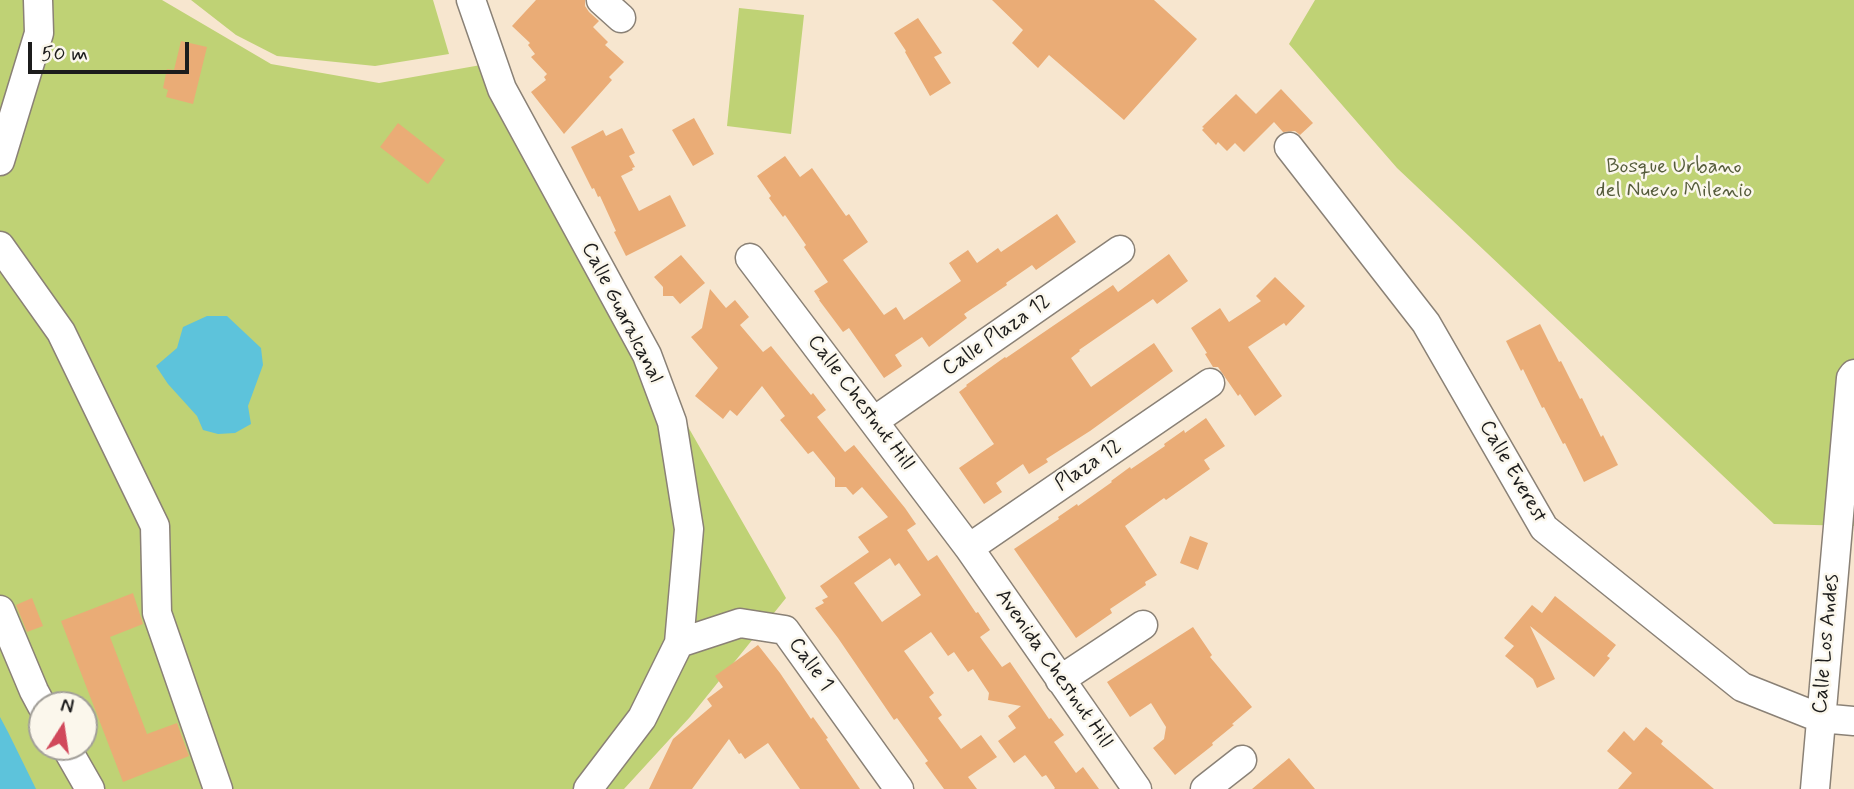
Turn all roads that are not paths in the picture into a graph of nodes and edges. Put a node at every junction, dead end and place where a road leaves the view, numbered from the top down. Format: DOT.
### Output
graph roads {
  1 [pos="38,0"];
  2 [pos="471,0"];
  3 [pos="1289,147"];
  4 [pos="0,161"];
  5 [pos="0,246"];
  6 [pos="1120,250"];
  7 [pos="750,258"];
  8 [pos="1854,374"];
  9 [pos="1210,383"];
  10 [pos="874,421"];
  11 [pos="968,548"];
  12 [pos="0,610"];
  13 [pos="1143,625"];
  14 [pos="679,643"];
  15 [pos="1060,680"];
  16 [pos="34,691"];
  17 [pos="1820,718"];
  18 [pos="1854,721"];
  19 [pos="1242,760"];
  20 [pos="74,761"];
  21 [pos="90,789"];
  22 [pos="218,789"];
  23 [pos="588,789"];
  24 [pos="899,789"];
  25 [pos="1137,789"];
  26 [pos="1205,789"];
  27 [pos="1815,789"];
  1 -- 4 [label="street"];
  2 -- 14 [label="street, Calle Guaralcanal"];
  3 -- 17 [label="street, Calle Everest"];
  5 -- 22 [label="street"];
  6 -- 10 [label="street, Calle Plaza 12"];
  7 -- 10 [label="street, Calle Chestnut Hill"];
  8 -- 17 [label="street, Calle Los Andes"];
  9 -- 11 [label="street, Plaza 12"];
  10 -- 11 [label="street, Calle Chestnut Hill"];
  11 -- 15 [label="street, Avenida Chestnut Hill"];
  12 -- 16 [label="street"];
  13 -- 15 [label="street"];
  14 -- 23 [label="street, Calle Guaralcanal"];
  14 -- 24 [label="street, Calle 1"];
  15 -- 25 [label="street, Avenida Chestnut Hill"];
  17 -- 18 [label="street, Calle Everest"];
  17 -- 27 [label="street, Calle Los Andes"];
  19 -- 26 [label="street"];
  20 -- 21 [label="street"];
}
